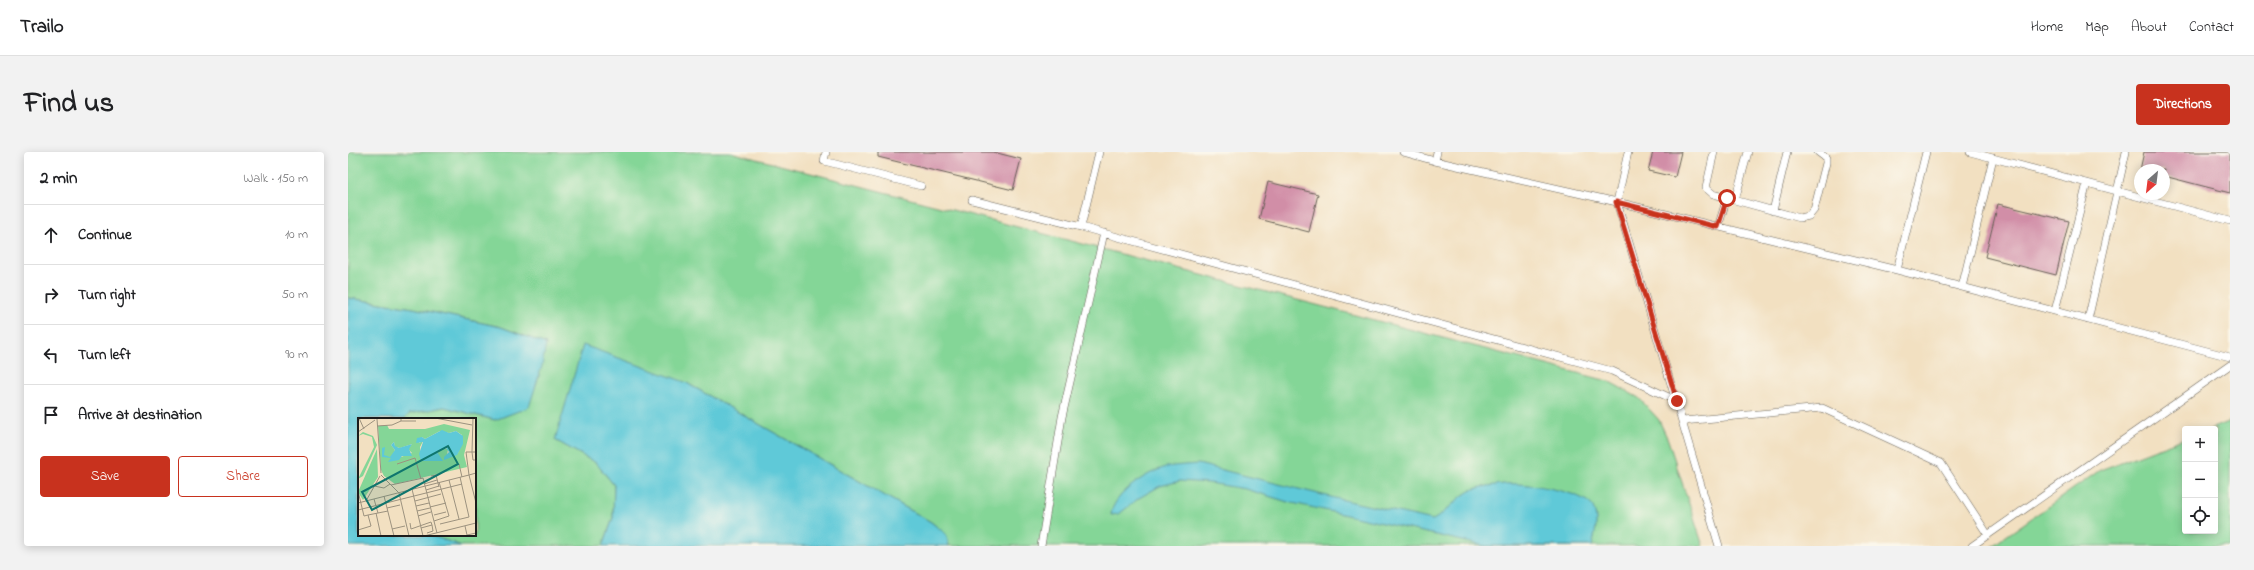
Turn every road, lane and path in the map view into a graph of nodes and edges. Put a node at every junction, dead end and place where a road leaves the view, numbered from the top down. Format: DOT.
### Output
graph roads {
  1 [pos="826,152"];
  2 [pos="1099,152"];
  3 [pos="1403,152"];
  4 [pos="1437,152"];
  5 [pos="1628,152"];
  6 [pos="1714,152"];
  7 [pos="1748,152"];
  8 [pos="1787,152"];
  9 [pos="1818,152"];
  10 [pos="1926,152"];
  11 [pos="1970,152"];
  12 [pos="2126,152"];
  13 [pos="1993,158"];
  14 [pos="1435,161"];
  15 [pos="2087,183"];
  16 [pos="921,186"];
  17 [pos="2118,192"];
  18 [pos="1727,198"];
  19 [pos="972,200"];
  20 [pos="1735,200"];
  21 [pos="1616,202"];
  22 [pos="1773,211"];
  23 [pos="2230,221"];
  24 [pos="1082,227"];
  25 [pos="1718,227"];
  26 [pos="1104,233"];
  27 [pos="1898,270"];
  28 [pos="1962,287"];
  29 [pos="2055,311"];
  30 [pos="2088,320"];
  31 [pos="2230,357"];
  32 [pos="2230,365"];
  33 [pos="1677,401"];
  34 [pos="1683,421"];
  35 [pos="1988,535"];
  36 [pos="1041,546"];
  37 [pos="1719,546"];
  38 [pos="1972,546"];
  1 -- 16 [label="lane"];
  2 -- 24 [label="lane"];
  3 -- 14 [label="lane"];
  4 -- 14 [label="lane"];
  5 -- 21 [label="lane"];
  6 -- 18 [label="lane"];
  7 -- 20 [label="lane"];
  8 -- 22 [label="lane"];
  9 -- 22 [label="lane"];
  10 -- 27 [label="lane"];
  11 -- 13 [label="lane"];
  12 -- 17 [label="lane"];
  13 -- 15 [label="lane"];
  13 -- 28 [label="lane"];
  14 -- 21 [label="lane"];
  15 -- 17 [label="lane"];
  15 -- 29 [label="lane"];
  17 -- 23 [label="lane"];
  17 -- 30 [label="lane"];
  18 -- 20 [label="lane"];
  18 -- 25 [label="lane"];
  19 -- 24 [label="lane"];
  20 -- 22 [label="lane"];
  21 -- 25 [label="lane"];
  21 -- 33 [label="lane"];
  24 -- 26 [label="lane"];
  25 -- 27 [label="lane"];
  26 -- 33 [label="lane"];
  26 -- 36 [label="lane"];
  27 -- 28 [label="lane"];
  28 -- 29 [label="lane"];
  29 -- 30 [label="lane"];
  30 -- 31 [label="lane"];
  32 -- 35 [label="lane"];
  33 -- 34 [label="lane"];
  34 -- 35 [label="lane"];
  34 -- 37 [label="lane"];
  35 -- 38 [label="lane"];
}
